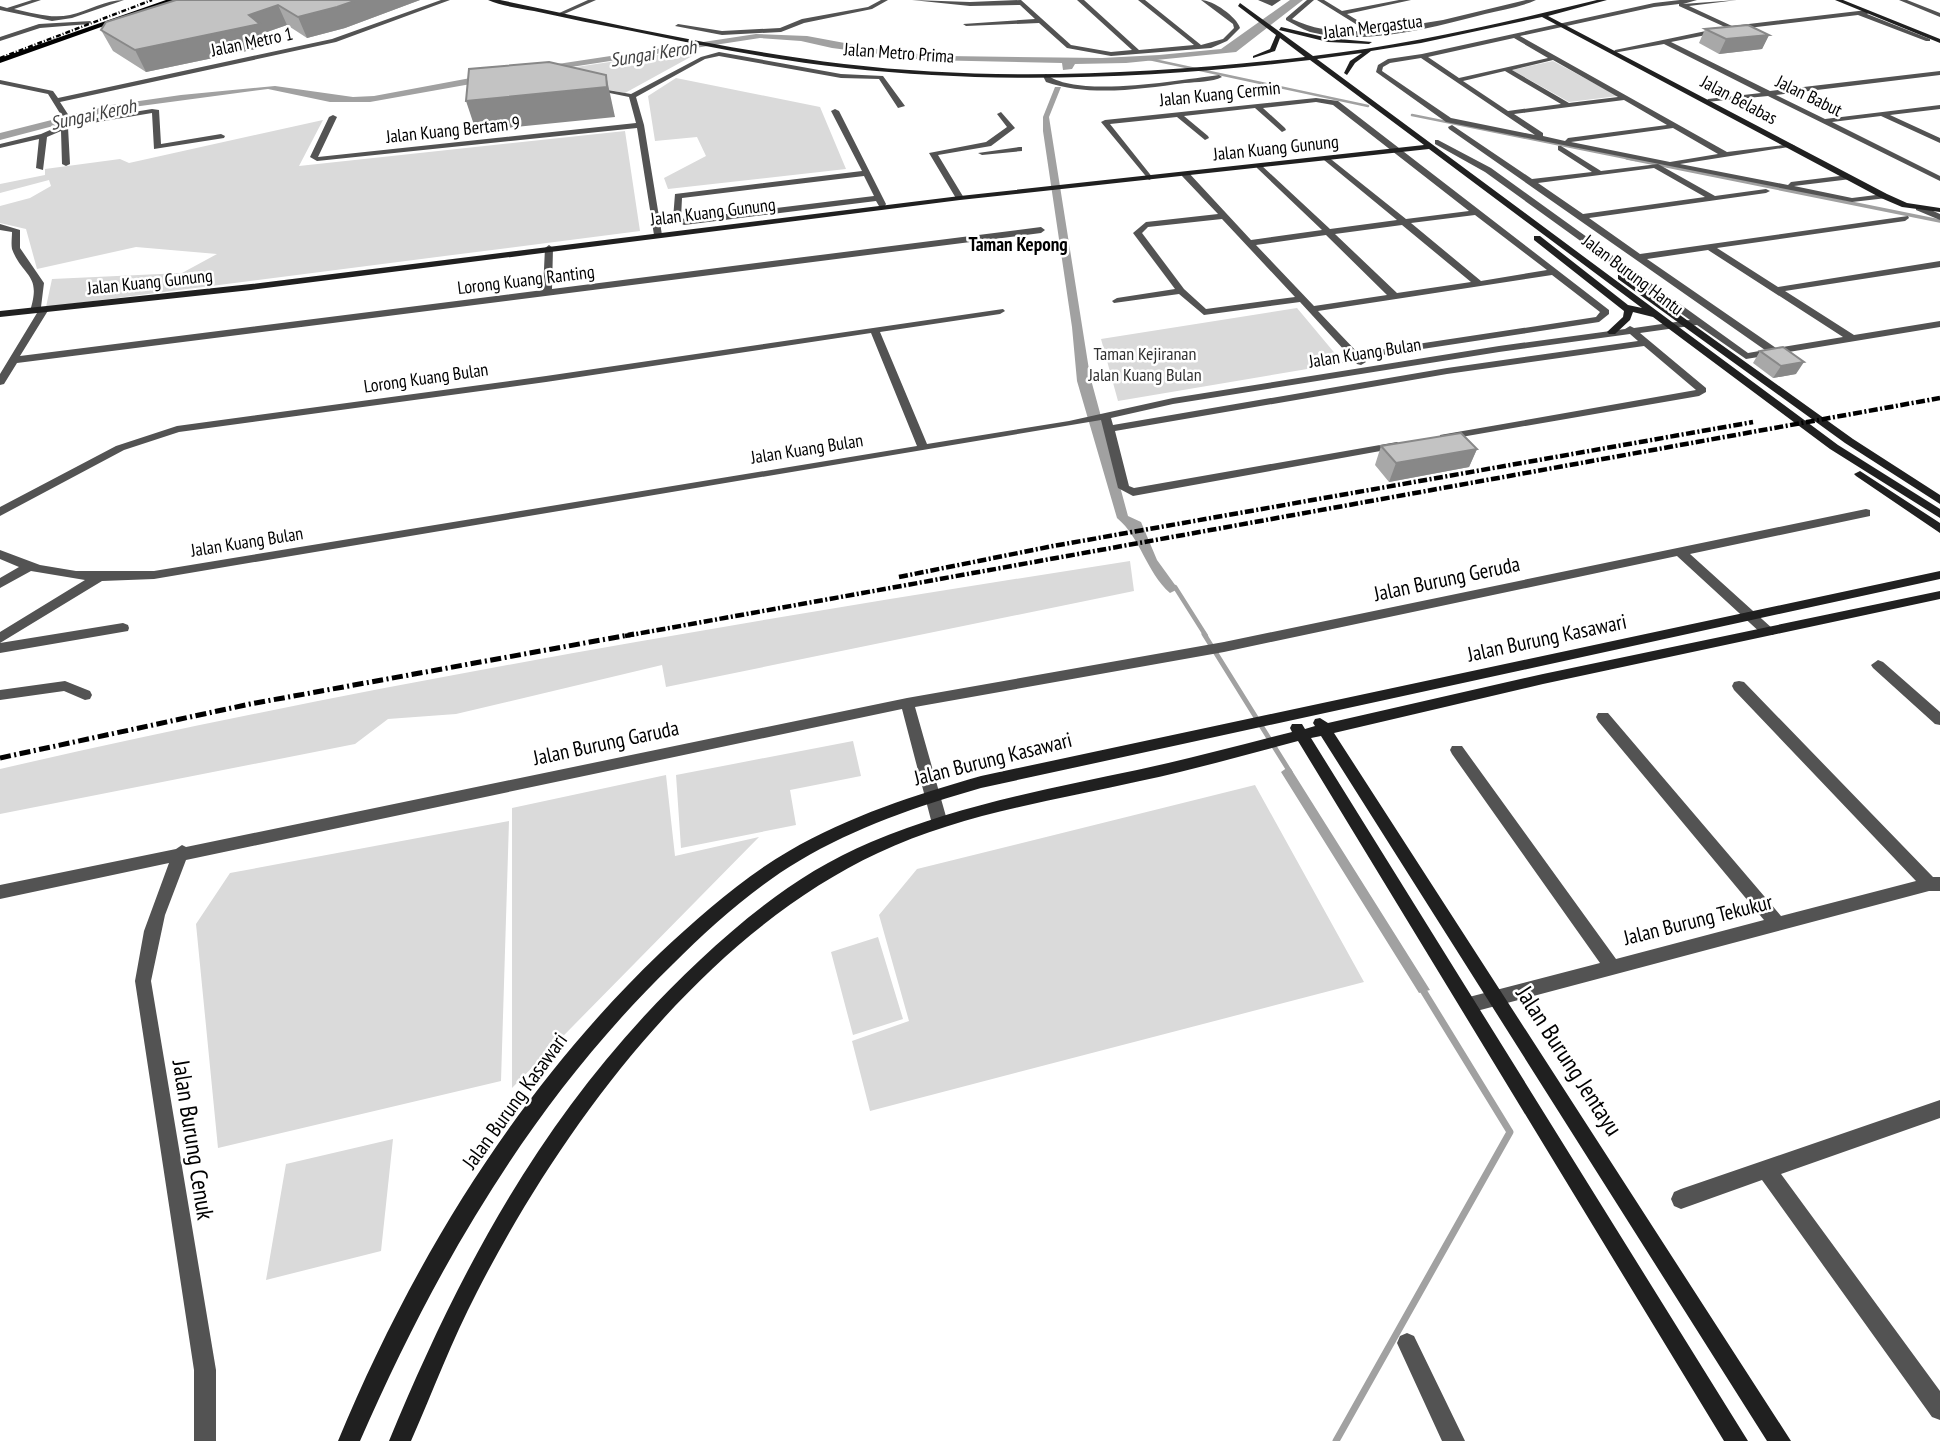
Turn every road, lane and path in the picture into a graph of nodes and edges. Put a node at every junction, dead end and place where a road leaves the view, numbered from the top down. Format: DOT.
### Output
graph roads {
  1 [pos="38,0"];
  2 [pos="121,0"];
  3 [pos="158,0"];
  4 [pos="173,0"];
  5 [pos="447,0"];
  6 [pos="491,0"];
  7 [pos="517,0"];
  8 [pos="593,0"];
  9 [pos="886,0"];
  10 [pos="915,0"];
  11 [pos="1080,0"];
  12 [pos="1141,0"];
  13 [pos="1204,0"];
  14 [pos="1233,0"];
  15 [pos="1261,0"];
  16 [pos="1311,0"];
  17 [pos="1320,0"];
  18 [pos="1408,0"];
  19 [pos="1533,0"];
  20 [pos="1694,0"];
  21 [pos="1734,0"];
  22 [pos="1838,0"];
  23 [pos="1902,0"];
  24 [pos="1020,1"];
  25 [pos="1602,1"];
  26 [pos="1275,2"];
  27 [pos="1674,2"];
  28 [pos="1682,6"];
  29 [pos="1554,9"];
  30 [pos="8,10"];
  31 [pos="568,10"];
  32 [pos="1569,10"];
  33 [pos="0,12"];
  34 [pos="1867,12"];
  35 [pos="1342,13"];
  36 [pos="1858,13"];
  37 [pos="560,14"];
  38 [pos="1940,15"];
  39 [pos="1545,16"];
  40 [pos="1527,17"];
  41 [pos="1040,21"];
  42 [pos="89,22"];
  43 [pos="1598,23"];
  44 [pos="966,24"];
  45 [pos="1561,24"];
  46 [pos="38,26"];
  47 [pos="1731,28"];
  48 [pos="680,29"];
  49 [pos="1277,31"];
  50 [pos="1374,33"];
  51 [pos="53,35"];
  52 [pos="1515,36"];
  53 [pos="0,39"];
  54 [pos="1930,39"];
  55 [pos="1940,39"];
  56 [pos="1669,41"];
  57 [pos="1385,42"];
  58 [pos="1200,47"];
  59 [pos="1379,48"];
  60 [pos="769,51"];
  61 [pos="1138,52"];
  62 [pos="1302,52"];
  63 [pos="1615,52"];
  64 [pos="0,54"];
  65 [pos="1312,54"];
  66 [pos="1323,56"];
  67 [pos="1422,56"];
  68 [pos="1555,58"];
  69 [pos="1255,60"];
  70 [pos="0,61"];
  71 [pos="1183,67"];
  72 [pos="1940,67"];
  73 [pos="887,69"];
  74 [pos="1506,69"];
  75 [pos="1347,73"];
  76 [pos="1940,73"];
  77 [pos="1333,74"];
  78 [pos="1046,76"];
  79 [pos="881,77"];
  80 [pos="1219,77"];
  81 [pos="1457,80"];
  82 [pos="0,82"];
  83 [pos="580,86"];
  84 [pos="1767,90"];
  85 [pos="632,96"];
  86 [pos="1625,97"];
  87 [pos="58,100"];
  88 [pos="1708,101"];
  89 [pos="1568,105"];
  90 [pos="901,106"];
  91 [pos="1257,106"];
  92 [pos="1940,107"];
  93 [pos="835,111"];
  94 [pos="1506,113"];
  95 [pos="1001,114"];
  96 [pos="1178,114"];
  97 [pos="1883,114"];
  98 [pos="333,117"];
  99 [pos="1825,121"];
  100 [pos="640,125"];
  101 [pos="68,126"];
  102 [pos="1675,126"];
  103 [pos="1452,127"];
  104 [pos="1282,130"];
  105 [pos="43,136"];
  106 [pos="221,136"];
  107 [pos="1205,138"];
  108 [pos="1546,139"];
  109 [pos="1940,141"];
  110 [pos="1434,145"];
  111 [pos="1558,145"];
  112 [pos="0,146"];
  113 [pos="1791,146"];
  114 [pos="1018,149"];
  115 [pos="1397,150"];
  116 [pos="1724,154"];
  117 [pos="934,156"];
  118 [pos="1327,158"];
  119 [pos="1446,160"];
  120 [pos="66,164"];
  121 [pos="1665,164"];
  122 [pos="1261,166"];
  123 [pos="1940,167"];
  124 [pos="40,168"];
  125 [pos="1921,169"];
  126 [pos="1598,172"];
  127 [pos="867,173"];
  128 [pos="1185,174"];
  129 [pos="1848,177"];
  130 [pos="1149,178"];
  131 [pos="1940,179"];
  132 [pos="1530,182"];
  133 [pos="1780,186"];
  134 [pos="1766,191"];
  135 [pos="1884,196"];
  136 [pos="879,198"];
  137 [pos="960,198"];
  138 [pos="1713,198"];
  139 [pos="865,200"];
  140 [pos="884,208"];
  141 [pos="1919,208"];
  142 [pos="870,210"];
  143 [pos="1940,210"];
  144 [pos="1477,212"];
  145 [pos="1530,215"];
  146 [pos="1224,216"];
  147 [pos="1580,217"];
  148 [pos="1940,217"];
  149 [pos="1905,218"];
  150 [pos="1403,222"];
  151 [pos="0,227"];
  152 [pos="1041,230"];
  153 [pos="1328,232"];
  154 [pos="658,235"];
  155 [pos="1248,243"];
  156 [pos="549,248"];
  157 [pos="1711,248"];
  158 [pos="1603,252"];
  159 [pos="1641,257"];
  160 [pos="1940,264"];
  161 [pos="1625,267"];
  162 [pos="1554,272"];
  163 [pos="1478,283"];
  164 [pos="1776,290"];
  165 [pos="1181,291"];
  166 [pos="547,293"];
  167 [pos="1394,296"];
  168 [pos="1302,299"];
  169 [pos="1667,299"];
  170 [pos="1117,301"];
  171 [pos="1625,307"];
  172 [pos="1312,309"];
  173 [pos="40,310"];
  174 [pos="1000,312"];
  175 [pos="0,314"];
  176 [pos="1694,319"];
  177 [pos="1940,324"];
  178 [pos="874,330"];
  179 [pos="1632,333"];
  180 [pos="1853,339"];
  181 [pos="1775,352"];
  182 [pos="1357,356"];
  183 [pos="15,360"];
  184 [pos="1369,370"];
  185 [pos="0,382"];
  186 [pos="1105,417"];
  187 [pos="1109,429"];
  188 [pos="1430,439"];
  189 [pos="1407,443"];
  190 [pos="923,448"];
  191 [pos="1940,488"];
  192 [pos="1940,500"];
  193 [pos="0,512"];
  194 [pos="1866,513"];
  195 [pos="1940,514"];
  196 [pos="1940,529"];
  197 [pos="1679,551"];
  198 [pos="0,554"];
  199 [pos="28,567"];
  200 [pos="1940,575"];
  201 [pos="97,578"];
  202 [pos="0,584"];
  203 [pos="1940,595"];
  204 [pos="1752,616"];
  205 [pos="123,628"];
  206 [pos="1768,632"];
  207 [pos="0,638"];
  208 [pos="1224,647"];
  209 [pos="0,648"];
  210 [pos="1878,665"];
  211 [pos="1739,686"];
  212 [pos="0,695"];
  213 [pos="85,695"];
  214 [pos="907,703"];
  215 [pos="1312,710"];
  216 [pos="1288,715"];
  217 [pos="1603,717"];
  218 [pos="1940,720"];
  219 [pos="1325,729"];
  220 [pos="1302,735"];
  221 [pos="1457,750"];
  222 [pos="933,796"];
  223 [pos="939,820"];
  224 [pos="182,852"];
  225 [pos="1935,884"];
  226 [pos="0,892"];
  227 [pos="1777,923"];
  228 [pos="1612,966"];
  229 [pos="1497,997"];
  230 [pos="1469,1005"];
  231 [pos="1940,1109"];
  232 [pos="1765,1168"];
  233 [pos="1681,1199"];
  234 [pos="1407,1343"];
  235 [pos="1940,1409"];
  236 [pos="205,1441"];
  237 [pos="349,1441"];
  238 [pos="400,1441"];
  239 [pos="1454,1441"];
  240 [pos="1737,1441"];
  241 [pos="1780,1441"];
  1 -- 30 [label="street"];
  2 -- 30 [label="street"];
  3 -- 42 [label="main road"];
  4 -- 70 [label="main road"];
  5 -- 87 [label="street, Jalan Metro 1"];
  6 -- 37 [label="main road, Jalan Metro Prima"];
  7 -- 31 [label="main road, Jalan Metro Prima"];
  8 -- 31 [label="street"];
  9 -- 48 [label="street"];
  10 -- 24 [label="street"];
  11 -- 61 [label="street"];
  12 -- 58 [label="street"];
  13 -- 58 [label="street"];
  14 -- 49 [label="main road"];
  15 -- 26 [label="street"];
  16 -- 50 [label="street"];
  17 -- 35 [label="street"];
  18 -- 35 [label="street"];
  19 -- 50 [label="street"];
  20 -- 27 [label="street"];
  21 -- 28 [label="street"];
  22 -- 34 [label="main road"];
  23 -- 38 [label="street"];
  24 -- 41 [label="street"];
  25 -- 29 [label="main road, Jalan Mergastua"];
  25 -- 32 [label="main road, Jalan Mergastua"];
  27 -- 28 [label="street"];
  27 -- 45 [label="street"];
  28 -- 43 [label="street"];
  28 -- 47 [label="street"];
  29 -- 39 [label="main road"];
  29 -- 40 [label="main road, Jalan Mergastua"];
  30 -- 33 [label="street"];
  31 -- 37 [label="street"];
  31 -- 48 [label="main road, Jalan Metro Prima"];
  32 -- 39 [label="main road, Jalan Mergastua"];
  32 -- 45 [label="main road"];
  33 -- 46 [label="street"];
  34 -- 36 [label="street"];
  34 -- 54 [label="main road"];
  35 -- 50 [label="street"];
  36 -- 47 [label="street"];
  36 -- 54 [label="street"];
  37 -- 60 [label="main road, Jalan Metro Prima"];
  39 -- 40 [label="main road, Jalan Mergastua"];
  39 -- 45 [label="main road, Jalan Belabas"];
  40 -- 45 [label="main road"];
  40 -- 57 [label="main road, Jalan Mergastua"];
  40 -- 59 [label="main road, Jalan Mergastua"];
  41 -- 44 [label="street"];
  41 -- 61 [label="street"];
  42 -- 46 [label="street"];
  42 -- 51 [label="main road"];
  45 -- 52 [label="street"];
  45 -- 63 [label="main road, Jalan Belabas"];
  46 -- 51 [label="street"];
  46 -- 53 [label="street"];
  47 -- 56 [label="street"];
  48 -- 60 [label="main road, Jalan Metro Prima"];
  49 -- 57 [label="main road"];
  49 -- 62 [label="main road"];
  49 -- 65 [label="main road"];
  49 -- 69 [label="main road"];
  51 -- 64 [label="main road"];
  52 -- 67 [label="street"];
  52 -- 68 [label="street"];
  54 -- 55 [label="street"];
  56 -- 63 [label="street"];
  56 -- 84 [label="street, Jalan Babut"];
  57 -- 65 [label="main road, Jalan Mergastua"];
  58 -- 61 [label="street"];
  59 -- 66 [label="main road, Jalan Mergastua"];
  59 -- 75 [label="main road"];
  60 -- 71 [label="main road, Jalan Metro Prima"];
  60 -- 73 [label="main road, Jalan Metro Prima"];
  62 -- 65 [label="main road"];
  62 -- 69 [label="main road, Jalan Metro Prima"];
  63 -- 88 [label="main road, Jalan Belabas"];
  65 -- 66 [label="main road, Jalan Mergastua"];
  65 -- 69 [label="main road, Jalan Metro Prima"];
  65 -- 77 [label="main road, Jalan Burung Hantu"];
  66 -- 75 [label="main road, Jalan Burung Hantu"];
  67 -- 81 [label="street"];
  67 -- 108 [label="street"];
  68 -- 74 [label="street"];
  68 -- 86 [label="street"];
  69 -- 71 [label="main road, Jalan Metro Prima"];
  69 -- 71 [label="main road, Jalan Metro Prima"];
  69 -- 77 [label="main road"];
  71 -- 78 [label="main road, Jalan Metro Prima"];
  72 -- 84 [label="street"];
  73 -- 78 [label="main road, Jalan Metro Prima"];
  73 -- 79 [label="street"];
  74 -- 81 [label="street"];
  74 -- 89 [label="street"];
  75 -- 110 [label="main road, Jalan Burung Hantu"];
  76 -- 84 [label="street"];
  77 -- 110 [label="main road, Jalan Burung Hantu"];
  78 -- 80 [label="street"];
  79 -- 85 [label="street"];
  79 -- 90 [label="street"];
  81 -- 94 [label="street"];
  82 -- 87 [label="street"];
  83 -- 85 [label="street"];
  84 -- 88 [label="street"];
  84 -- 99 [label="street, Jalan Babut"];
  85 -- 100 [label="street"];
  86 -- 89 [label="street"];
  86 -- 102 [label="street"];
  87 -- 101 [label="street"];
  88 -- 113 [label="main road, Jalan Belabas"];
  89 -- 94 [label="street"];
  91 -- 96 [label="street, Jalan Kuang Cermin"];
  91 -- 104 [label="street"];
  91 -- 115 [label="street, Jalan Kuang Cermin"];
  92 -- 97 [label="street"];
  93 -- 127 [label="street"];
  94 -- 108 [label="street"];
  95 -- 117 [label="street"];
  96 -- 107 [label="street"];
  96 -- 130 [label="street, Jalan Kuang Cermin"];
  97 -- 99 [label="street"];
  97 -- 109 [label="street"];
  98 -- 100 [label="street, Jalan Kuang Bertam 9"];
  99 -- 125 [label="street, Jalan Babut"];
  100 -- 154 [label="street"];
  101 -- 105 [label="street"];
  101 -- 106 [label="street"];
  101 -- 120 [label="street"];
  102 -- 111 [label="street"];
  102 -- 116 [label="street"];
  103 -- 132 [label="street"];
  105 -- 112 [label="street"];
  105 -- 124 [label="street"];
  108 -- 111 [label="street"];
  110 -- 115 [label="main road, Jalan Kuang Gunung"];
  110 -- 119 [label="main road, Jalan Burung Hantu"];
  110 -- 145 [label="main road, Jalan Burung Hantu"];
  110 -- 158 [label="street"];
  111 -- 121 [label="street"];
  111 -- 126 [label="street"];
  113 -- 116 [label="street"];
  113 -- 129 [label="main road, Jalan Belabas"];
  114 -- 117 [label="street"];
  115 -- 118 [label="main road, Jalan Kuang Gunung"];
  115 -- 144 [label="street, Jalan Kuang Cermin"];
  116 -- 121 [label="street"];
  117 -- 137 [label="street"];
  118 -- 122 [label="main road, Jalan Kuang Gunung"];
  118 -- 150 [label="street"];
  119 -- 145 [label="main road, Jalan Burung Hantu"];
  119 -- 171 [label="main road"];
  121 -- 133 [label="street"];
  122 -- 128 [label="main road, Jalan Kuang Gunung"];
  122 -- 153 [label="street"];
  123 -- 125 [label="street"];
  125 -- 131 [label="street, Jalan Babut"];
  126 -- 132 [label="street"];
  126 -- 138 [label="street"];
  127 -- 136 [label="street"];
  127 -- 139 [label="street"];
  128 -- 130 [label="main road, Jalan Kuang Gunung"];
  128 -- 146 [label="street"];
  129 -- 133 [label="street"];
  129 -- 135 [label="main road, Jalan Belabas"];
  130 -- 137 [label="main road, Jalan Kuang Gunung"];
  132 -- 147 [label="street"];
  133 -- 135 [label="street"];
  134 -- 138 [label="street"];
  135 -- 141 [label="main road, Jalan Belabas"];
  136 -- 139 [label="street"];
  136 -- 140 [label="street"];
  137 -- 140 [label="main road, Jalan Kuang Gunung"];
  138 -- 147 [label="street"];
  139 -- 142 [label="street"];
  140 -- 142 [label="main road, Jalan Kuang Gunung"];
  141 -- 143 [label="main road, Jalan Belabas"];
  141 -- 148 [label="street"];
  142 -- 154 [label="main road, Jalan Kuang Gunung"];
  144 -- 150 [label="street"];
  144 -- 162 [label="street, Jalan Kuang Cermin"];
  145 -- 192 [label="main road, Jalan Burung Hantu"];
  145 -- 195 [label="main road, Jalan Burung Hantu"];
  146 -- 155 [label="street"];
  146 -- 165 [label="street"];
  147 -- 159 [label="street"];
  149 -- 157 [label="street"];
  150 -- 153 [label="street"];
  150 -- 163 [label="street"];
  151 -- 173 [label="street"];
  152 -- 166 [label="street, Lorong Kuang Ranting"];
  153 -- 155 [label="street"];
  153 -- 167 [label="street"];
  154 -- 156 [label="main road, Jalan Kuang Gunung"];
  155 -- 168 [label="street"];
  156 -- 166 [label="street"];
  156 -- 173 [label="main road, Jalan Kuang Gunung"];
  157 -- 159 [label="street"];
  157 -- 164 [label="street"];
  158 -- 159 [label="street"];
  158 -- 161 [label="street"];
  159 -- 161 [label="street"];
  159 -- 181 [label="street"];
  160 -- 164 [label="street"];
  161 -- 169 [label="street"];
  162 -- 163 [label="street"];
  162 -- 182 [label="street, Jalan Kuang Cermin"];
  163 -- 167 [label="street"];
  164 -- 180 [label="street"];
  165 -- 168 [label="street"];
  165 -- 170 [label="street"];
  166 -- 183 [label="street, Lorong Kuang Ranting"];
  167 -- 172 [label="street"];
  168 -- 172 [label="street"];
  169 -- 171 [label="main road"];
  169 -- 176 [label="street"];
  171 -- 179 [label="main road"];
  172 -- 182 [label="street"];
  173 -- 175 [label="main road, Jalan Kuang Gunung"];
  173 -- 183 [label="street"];
  174 -- 178 [label="street, Lorong Kuang Bulan"];
  176 -- 179 [label="street, Jalan Kuang Bulan"];
  176 -- 179 [label="street, Jalan Kuang Bulan"];
  176 -- 181 [label="street"];
  177 -- 180 [label="street"];
  178 -- 190 [label="street"];
  178 -- 193 [label="street, Lorong Kuang Bulan"];
  179 -- 184 [label="street, Jalan Kuang Bulan"];
  179 -- 187 [label="street"];
  179 -- 188 [label="street"];
  180 -- 181 [label="street"];
  182 -- 184 [label="street"];
  183 -- 185 [label="street"];
  184 -- 186 [label="street, Jalan Kuang Bulan"];
  186 -- 187 [label="street"];
  186 -- 190 [label="street, Jalan Kuang Bulan"];
  187 -- 189 [label="street"];
  190 -- 201 [label="street, Jalan Kuang Bulan"];
  191 -- 196 [label="main road"];
  194 -- 197 [label="street, Jalan Burung Geruda"];
  197 -- 204 [label="street"];
  197 -- 208 [label="street, Jalan Burung Geruda"];
  198 -- 199 [label="street, Jalan Kuang Bulan"];
  199 -- 201 [label="street, Jalan Kuang Bulan"];
  199 -- 202 [label="street"];
  200 -- 204 [label="main road, Jalan Burung Kasawari"];
  201 -- 207 [label="street"];
  203 -- 206 [label="main road, Jalan Burung Kasawari"];
  204 -- 206 [label="street"];
  204 -- 215 [label="main road, Jalan Burung Kasawari"];
  205 -- 209 [label="street"];
  206 -- 219 [label="main road, Jalan Burung Kasawari"];
  208 -- 214 [label="street, Jalan Burung Garuda"];
  210 -- 218 [label="street"];
  211 -- 225 [label="street"];
  212 -- 213 [label="street"];
  214 -- 222 [label="street"];
  214 -- 224 [label="street, Jalan Burung Garuda"];
  215 -- 216 [label="main road, Jalan Burung Kasawari"];
  215 -- 219 [label="main road, Jalan Burung Jentayu"];
  216 -- 220 [label="main road"];
  216 -- 222 [label="main road, Jalan Burung Kasawari"];
  217 -- 227 [label="street"];
  219 -- 220 [label="main road, Jalan Burung Kasawari"];
  219 -- 229 [label="main road, Jalan Burung Jentayu"];
  220 -- 223 [label="main road, Jalan Burung Kasawari"];
  220 -- 230 [label="main road"];
  221 -- 228 [label="street"];
  222 -- 223 [label="street"];
  222 -- 237 [label="main road, Jalan Burung Kasawari"];
  223 -- 238 [label="main road, Jalan Burung Kasawari"];
  224 -- 226 [label="street, Jalan Burung Garuda"];
  224 -- 236 [label="street, Jalan Burung Cenuk"];
  225 -- 227 [label="street, Jalan Burung Tekukur"];
  227 -- 228 [label="street, Jalan Burung Tekukur"];
  228 -- 229 [label="street, Jalan Burung Tekukur"];
  229 -- 230 [label="street, Jalan Burung Tekukur"];
  229 -- 241 [label="main road, Jalan Burung Jentayu"];
  230 -- 240 [label="main road"];
  231 -- 232 [label="street"];
  232 -- 233 [label="street"];
  232 -- 235 [label="street"];
  234 -- 239 [label="street"];
}
